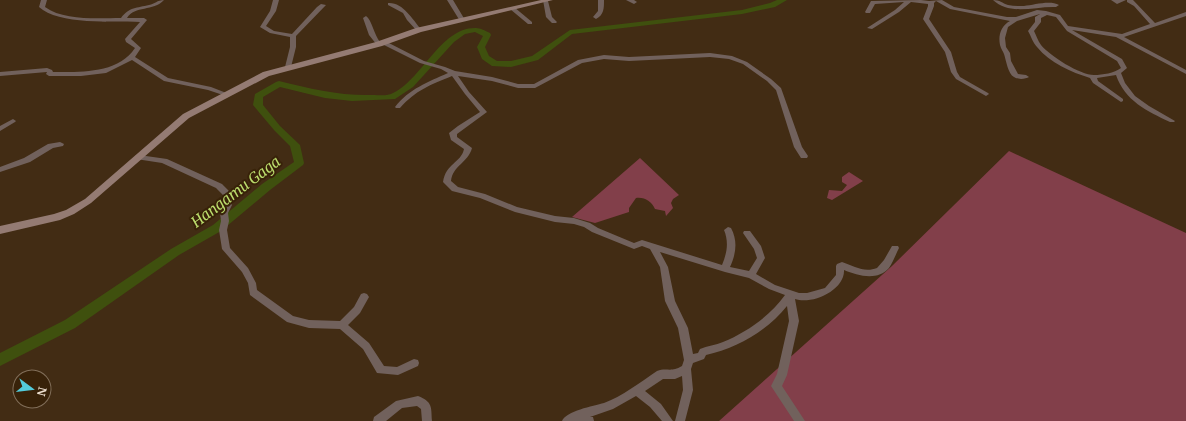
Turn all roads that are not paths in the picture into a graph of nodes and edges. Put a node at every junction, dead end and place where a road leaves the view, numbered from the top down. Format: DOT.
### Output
graph roads {
  1 [pos="44,0"];
  2 [pos="161,0"];
  3 [pos="282,0"];
  4 [pos="450,0"];
  5 [pos="601,0"];
  6 [pos="910,0"];
  7 [pos="938,0"];
  8 [pos="996,0"];
  9 [pos="1114,0"];
  10 [pos="1123,0"];
  11 [pos="1130,0"];
  12 [pos="276,1"];
  13 [pos="548,1"];
  14 [pos="932,1"];
  15 [pos="390,4"];
  16 [pos="323,5"];
  17 [pos="1056,5"];
  18 [pos="512,8"];
  19 [pos="868,12"];
  20 [pos="1046,13"];
  21 [pos="1186,14"];
  22 [pos="1179,16"];
  23 [pos="596,17"];
  24 [pos="366,18"];
  25 [pos="1017,19"];
  26 [pos="123,20"];
  27 [pos="462,20"];
  28 [pos="1186,20"];
  29 [pos="554,22"];
  30 [pos="530,23"];
  31 [pos="1153,24"];
  32 [pos="1066,27"];
  33 [pos="870,28"];
  34 [pos="419,30"];
  35 [pos="293,36"];
  36 [pos="1117,36"];
  37 [pos="381,43"];
  38 [pos="132,57"];
  39 [pos="288,67"];
  40 [pos="1186,72"];
  41 [pos="453,73"];
  42 [pos="1118,73"];
  43 [pos="0,74"];
  44 [pos="1026,77"];
  45 [pos="1093,77"];
  46 [pos="226,94"];
  47 [pos="986,94"];
  48 [pos="1121,100"];
  49 [pos="398,107"];
  50 [pos="13,121"];
  51 [pos="1172,121"];
  52 [pos="0,129"];
  53 [pos="60,144"];
  54 [pos="804,156"];
  55 [pos="139,157"];
  56 [pos="0,170"];
  57 [pos="0,230"];
  58 [pos="728,230"];
  59 [pos="747,233"];
  60 [pos="653,246"];
  61 [pos="895,248"];
  62 [pos="725,269"];
  63 [pos="751,275"];
  64 [pos="790,294"];
  65 [pos="364,297"];
  66 [pos="342,325"];
  67 [pos="414,362"];
  68 [pos="688,364"];
  69 [pos="636,390"];
  70 [pos="572,418"];
  71 [pos="378,421"];
  72 [pos="427,421"];
  73 [pos="589,421"];
  74 [pos="668,421"];
  75 [pos="680,421"];
  76 [pos="800,421"];
  1 -- 26 [label="street"];
  2 -- 26 [label="street"];
  3 -- 12 [label="street"];
  4 -- 27 [label="street"];
  5 -- 23 [label="street"];
  6 -- 14 [label="street"];
  6 -- 19 [label="street"];
  6 -- 33 [label="street"];
  7 -- 25 [label="street"];
  8 -- 17 [label="street"];
  9 -- 10 [label="street"];
  11 -- 31 [label="street"];
  12 -- 35 [label="street"];
  13 -- 18 [label="street"];
  13 -- 29 [label="street"];
  14 -- 47 [label="street"];
  15 -- 34 [label="street"];
  16 -- 35 [label="street"];
  18 -- 27 [label="street"];
  18 -- 30 [label="street"];
  20 -- 25 [label="street"];
  20 -- 32 [label="street"];
  20 -- 45 [label="street"];
  21 -- 22 [label="street"];
  22 -- 28 [label="street"];
  22 -- 31 [label="street"];
  24 -- 37 [label="street"];
  25 -- 44 [label="street"];
  26 -- 38 [label="street"];
  27 -- 34 [label="street"];
  31 -- 36 [label="street"];
  32 -- 36 [label="street"];
  32 -- 42 [label="street"];
  34 -- 37 [label="street"];
  35 -- 39 [label="street"];
  36 -- 40 [label="street"];
  37 -- 39 [label="street"];
  37 -- 41 [label="street"];
  38 -- 43 [label="street"];
  38 -- 46 [label="street"];
  39 -- 46 [label="street"];
  41 -- 49 [label="street"];
  41 -- 54 [label="street"];
  41 -- 60 [label="street"];
  42 -- 45 [label="street"];
  42 -- 51 [label="street"];
  45 -- 48 [label="street"];
  46 -- 55 [label="street"];
  50 -- 52 [label="street"];
  53 -- 56 [label="street"];
  55 -- 57 [label="street"];
  55 -- 66 [label="street"];
  58 -- 62 [label="street"];
  59 -- 63 [label="street"];
  60 -- 62 [label="street"];
  60 -- 68 [label="street"];
  61 -- 64 [label="street"];
  62 -- 63 [label="street"];
  63 -- 64 [label="street"];
  64 -- 68 [label="street"];
  64 -- 76 [label="street"];
  65 -- 66 [label="street"];
  66 -- 67 [label="street"];
  68 -- 69 [label="street"];
  68 -- 75 [label="street"];
  69 -- 70 [label="street"];
  69 -- 74 [label="street"];
  70 -- 73 [label="street"];
  71 -- 72 [label="street"];
}
